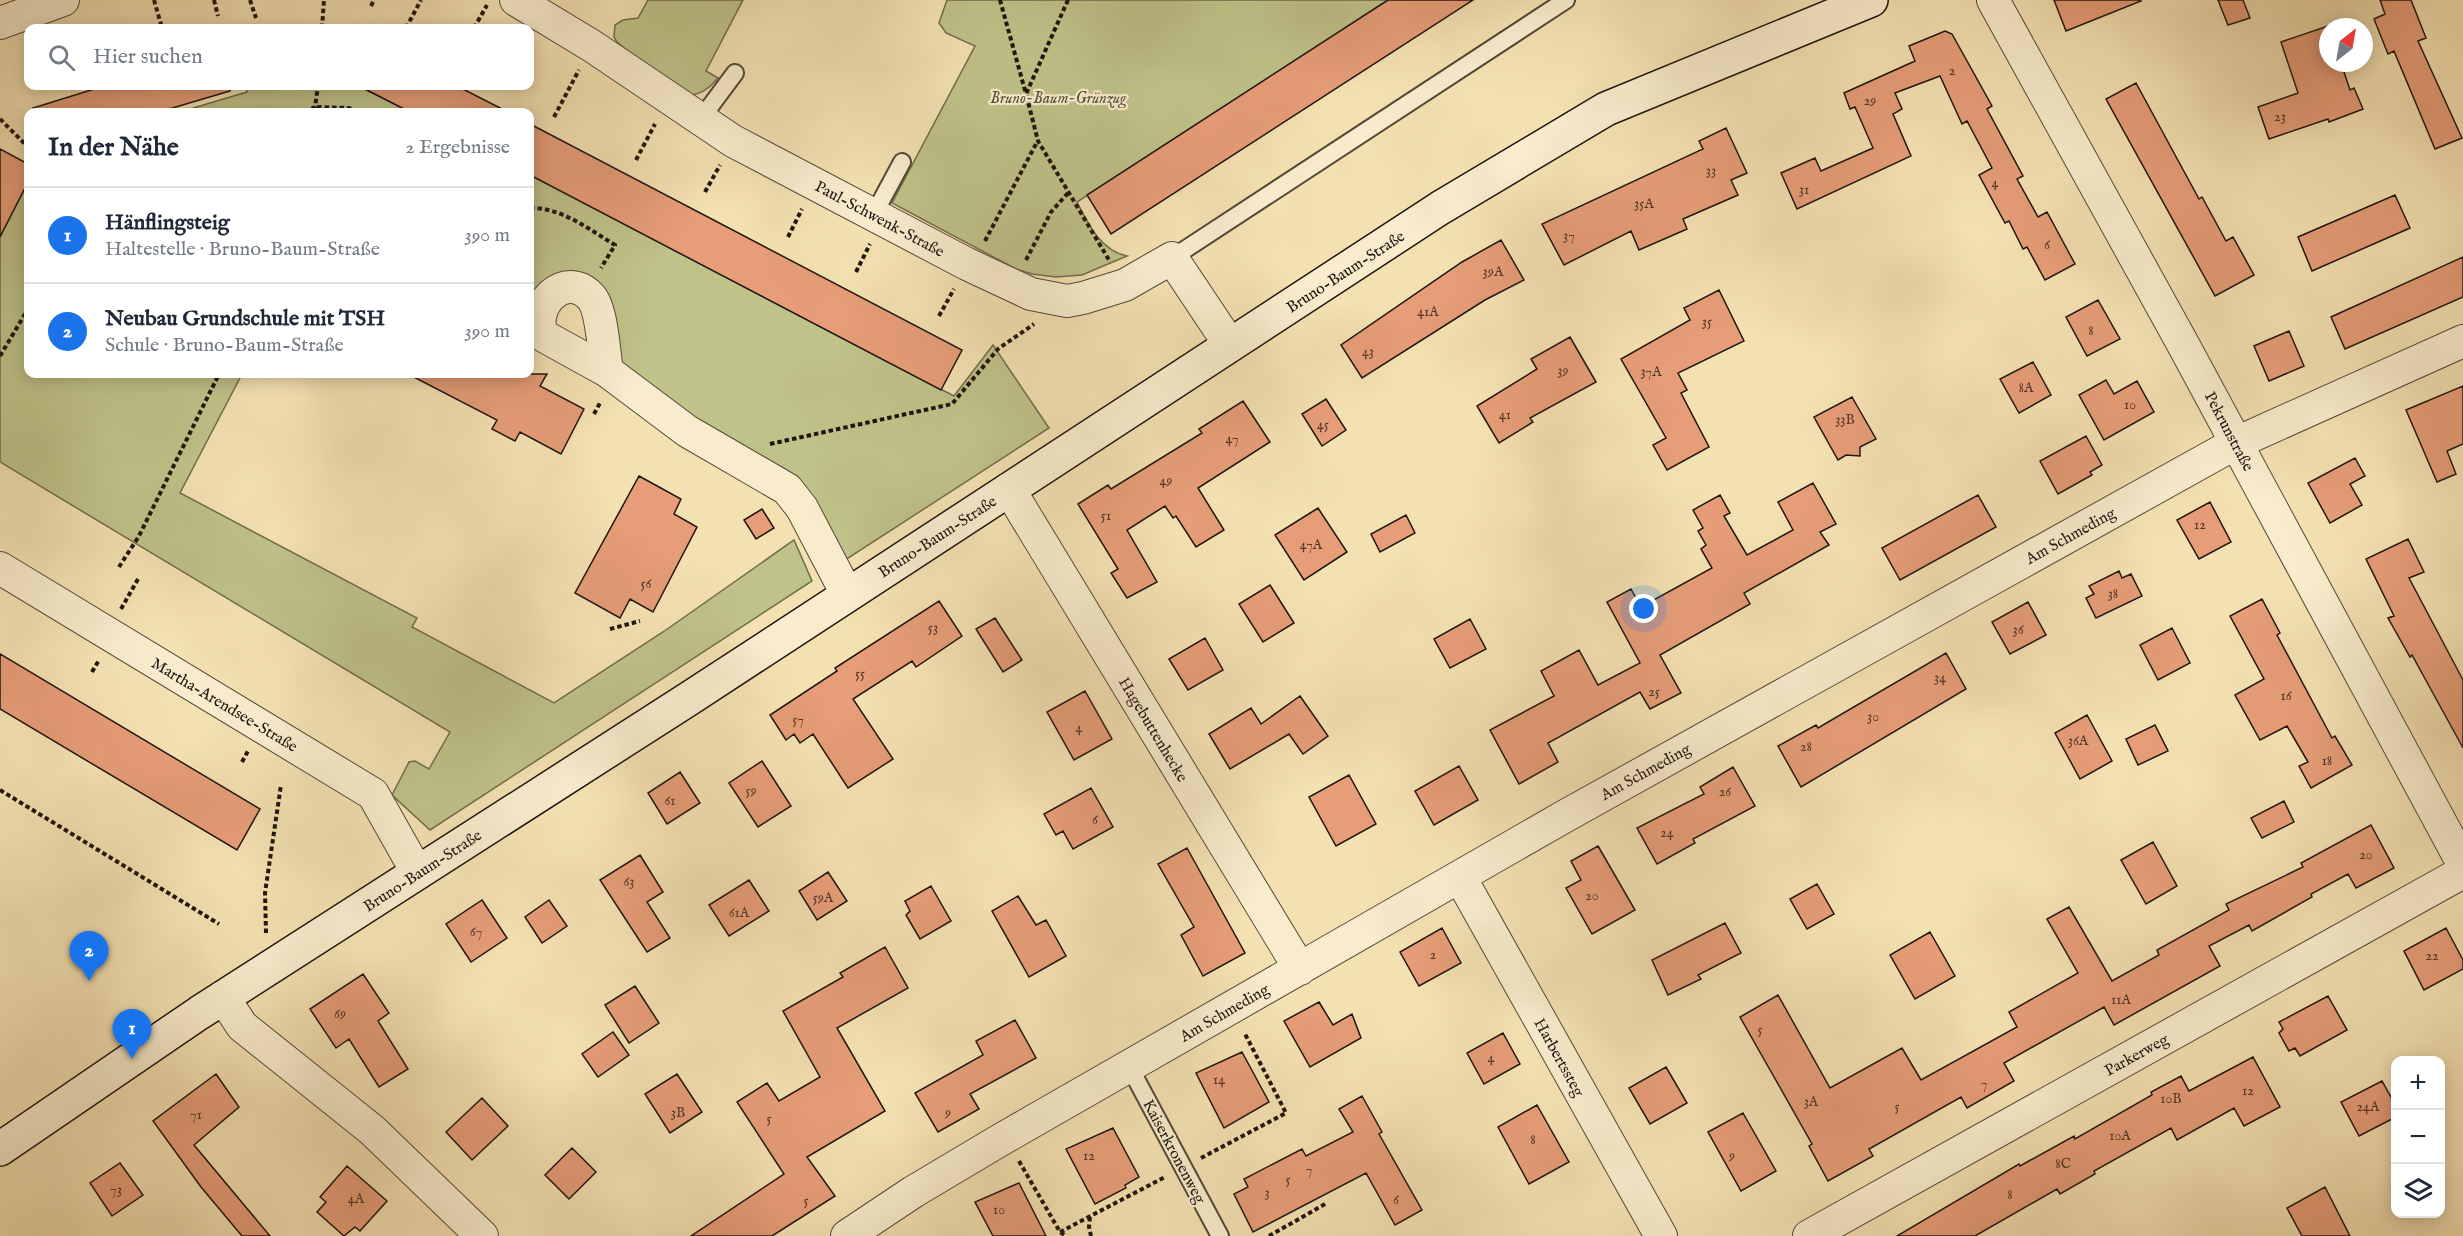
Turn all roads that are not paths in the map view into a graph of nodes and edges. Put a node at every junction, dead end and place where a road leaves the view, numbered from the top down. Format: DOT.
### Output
graph roads {
  1 [pos="63,0"];
  2 [pos="516,0"];
  3 [pos="1566,0"];
  4 [pos="1871,0"];
  5 [pos="1993,0"];
  6 [pos="0,22"];
  7 [pos="735,73"];
  8 [pos="700,120"];
  9 [pos="902,162"];
  10 [pos="874,214"];
  11 [pos="1172,258"];
  12 [pos="2463,341"];
  13 [pos="1230,345"];
  14 [pos="607,371"];
  15 [pos="2236,442"];
  16 [pos="1009,489"];
  17 [pos="0,568"];
  18 [pos="847,594"];
  19 [pos="2463,864"];
  20 [pos="2463,872"];
  21 [pos="417,873"];
  22 [pos="1460,878"];
  23 [pos="1300,969"];
  24 [pos="223,997"];
  25 [pos="1130,1066"];
  26 [pos="0,1149"];
  27 [pos="482,1236"];
  28 [pos="847,1236"];
  29 [pos="1220,1236"];
  30 [pos="1661,1236"];
  31 [pos="1809,1236"];
  1 -- 6 [label="street"];
  2 -- 8 [label="street, Paul-Schwenk-Straße"];
  3 -- 11 [label="lane"];
  4 -- 13 [label="street, Bruno-Baum-Straße"];
  5 -- 15 [label="street, Pekrunstraße"];
  7 -- 8 [label="lane"];
  8 -- 10 [label="street, Paul-Schwenk-Straße"];
  9 -- 10 [label="lane"];
  10 -- 11 [label="street, Paul-Schwenk-Straße"];
  11 -- 13 [label="street"];
  12 -- 15 [label="street, Am Schmeding"];
  13 -- 16 [label="street, Bruno-Baum-Straße"];
  14 -- 14 [label="street"];
  14 -- 18 [label="street"];
  15 -- 19 [label="street, Pekrunstraße"];
  15 -- 22 [label="street, Am Schmeding"];
  16 -- 18 [label="street, Bruno-Baum-Straße"];
  16 -- 23 [label="street, Hagebuttenhecke"];
  17 -- 21 [label="street, Martha-Arendsee-Straße"];
  18 -- 21 [label="street, Bruno-Baum-Straße"];
  20 -- 31 [label="street, Parkerweg"];
  21 -- 24 [label="street, Bruno-Baum-Straße"];
  22 -- 23 [label="street, Am Schmeding"];
  22 -- 30 [label="street, Harbertssteg"];
  23 -- 25 [label="street, Am Schmeding"];
  24 -- 26 [label="street, Bruno-Baum-Straße"];
  24 -- 27 [label="street"];
  25 -- 28 [label="street, Am Schmeding"];
  25 -- 29 [label="lane, Kaiserkronenweg"];
}
